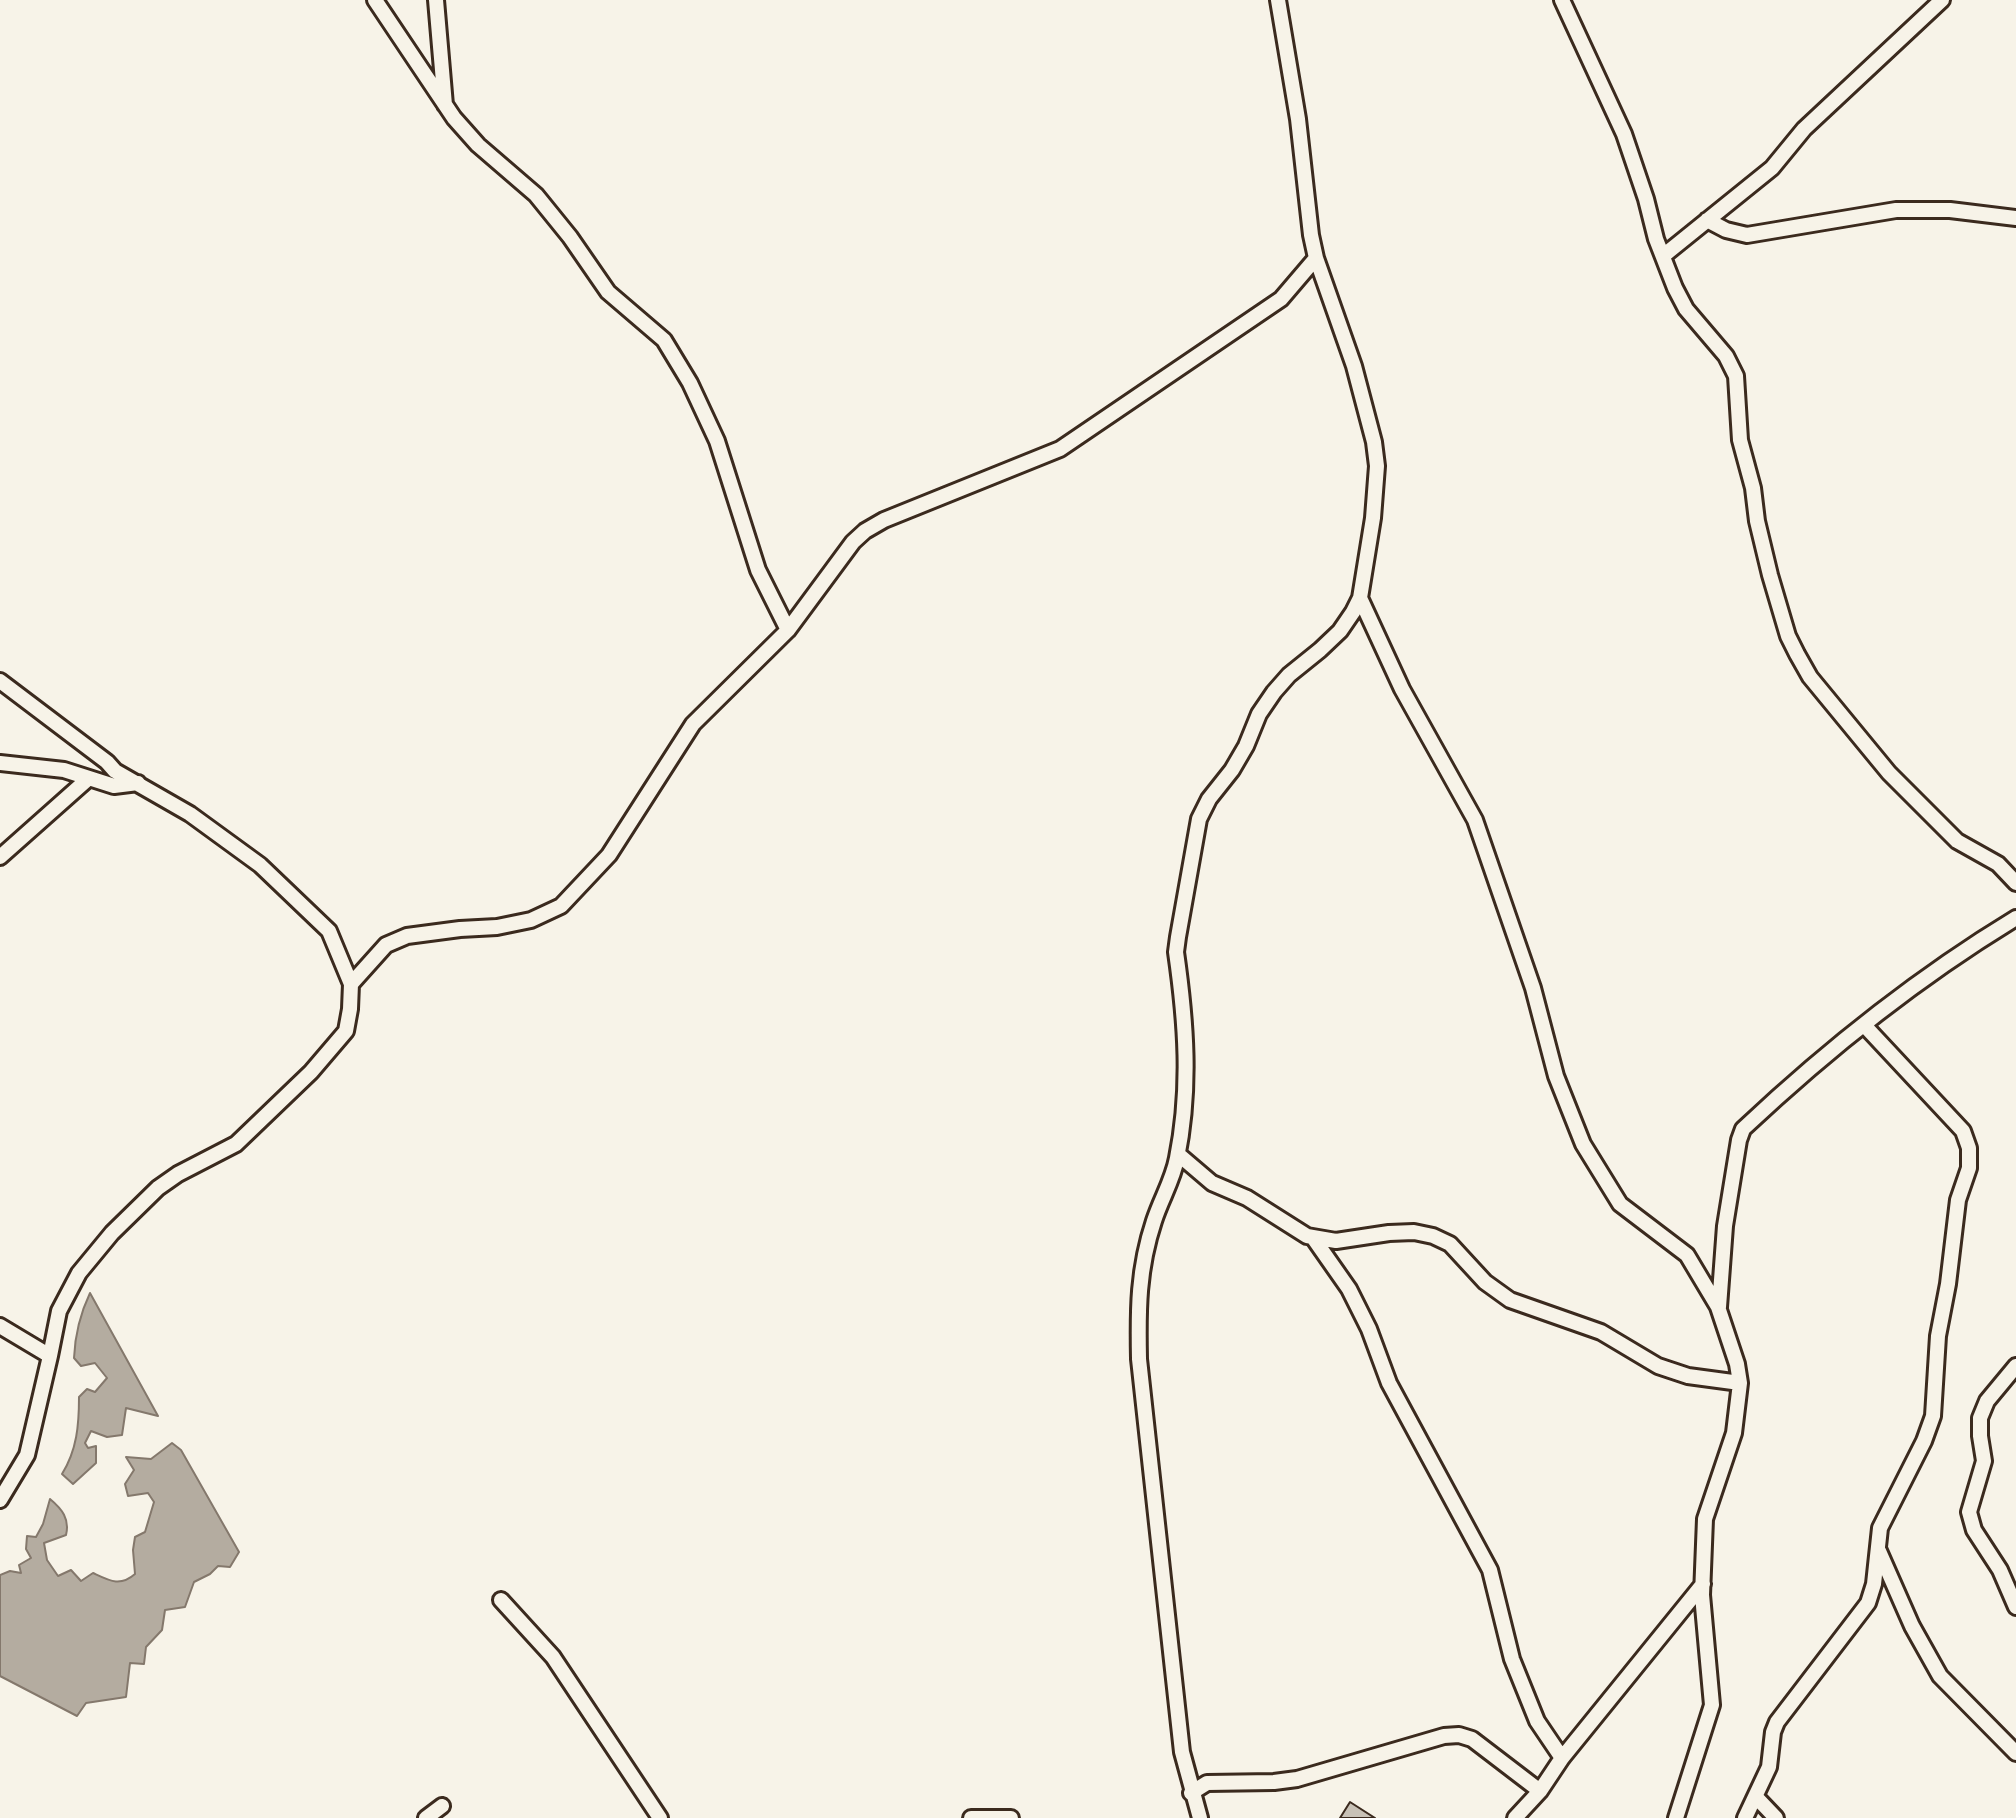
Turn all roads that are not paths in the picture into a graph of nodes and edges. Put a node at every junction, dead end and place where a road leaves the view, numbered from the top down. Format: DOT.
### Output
graph roads {
  1 [pos="375,0"];
  2 [pos="436,0"];
  3 [pos="1278,0"];
  4 [pos="1562,0"];
  5 [pos="1942,0"];
  6 [pos="445,105"];
  7 [pos="2016,218"];
  8 [pos="1707,220"];
  9 [pos="1663,256"];
  10 [pos="1316,258"];
  11 [pos="1360,598"];
  12 [pos="788,630"];
  13 [pos="0,681"];
  14 [pos="0,763"];
  15 [pos="89,778"];
  16 [pos="138,783"];
  17 [pos="0,857"];
  18 [pos="2016,883"];
  19 [pos="2016,918"];
  20 [pos="351,984"];
  21 [pos="1864,1025"];
  22 [pos="1178,1154"];
  23 [pos="1314,1239"];
  24 [pos="1718,1307"];
  25 [pos="0,1326"];
  26 [pos="50,1356"];
  27 [pos="2016,1366"];
  28 [pos="1740,1383"];
  29 [pos="0,1500"];
  30 [pos="1877,1547"];
  31 [pos="1703,1584"];
  32 [pos="501,1600"];
  33 [pos="2016,1607"];
  34 [pos="2016,1753"];
  35 [pos="1562,1758"];
  36 [pos="1540,1791"];
  37 [pos="1191,1793"];
  38 [pos="1756,1797"];
  39 [pos="442,1806"];
  40 [pos="426,1818"];
  41 [pos="660,1818"];
  42 [pos="971,1818"];
  43 [pos="1011,1818"];
  44 [pos="1200,1818"];
  45 [pos="1515,1818"];
  46 [pos="1676,1818"];
  47 [pos="1745,1818"];
  48 [pos="1776,1818"];
  1 -- 6 [label="street"];
  2 -- 6 [label="street"];
  3 -- 10 [label="street"];
  4 -- 9 [label="street"];
  5 -- 8 [label="street"];
  6 -- 12 [label="street"];
  7 -- 8 [label="street"];
  8 -- 9 [label="street"];
  9 -- 18 [label="street"];
  10 -- 11 [label="street"];
  10 -- 12 [label="street"];
  11 -- 22 [label="street"];
  11 -- 24 [label="street"];
  12 -- 20 [label="street"];
  13 -- 16 [label="street"];
  14 -- 15 [label="street"];
  15 -- 16 [label="street"];
  15 -- 17 [label="street"];
  16 -- 20 [label="street"];
  19 -- 21 [label="street"];
  20 -- 26 [label="street"];
  21 -- 24 [label="street"];
  21 -- 30 [label="street"];
  22 -- 23 [label="street"];
  22 -- 37 [label="street"];
  23 -- 28 [label="street"];
  23 -- 35 [label="street"];
  24 -- 28 [label="street"];
  25 -- 26 [label="street"];
  26 -- 29 [label="street"];
  27 -- 33 [label="street"];
  28 -- 31 [label="street"];
  30 -- 34 [label="street"];
  30 -- 38 [label="street"];
  31 -- 35 [label="street"];
  31 -- 46 [label="street"];
  32 -- 41 [label="street"];
  35 -- 36 [label="street"];
  36 -- 37 [label="street"];
  36 -- 45 [label="street"];
  37 -- 44 [label="street"];
  38 -- 47 [label="street"];
  38 -- 48 [label="street"];
  39 -- 40 [label="street"];
  42 -- 43 [label="street"];
}
